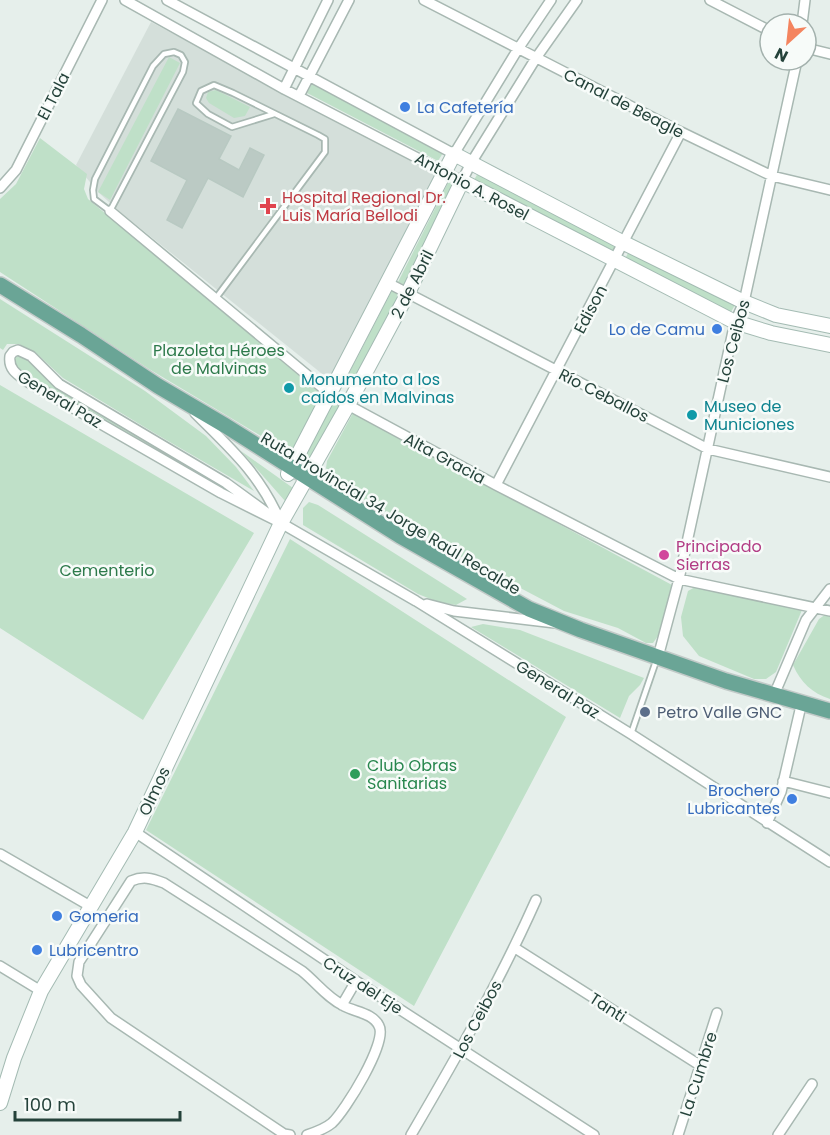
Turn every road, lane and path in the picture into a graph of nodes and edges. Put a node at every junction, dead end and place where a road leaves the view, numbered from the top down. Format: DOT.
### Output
graph roads {
  1 [pos="102,0"];
  2 [pos="125,0"];
  3 [pos="167,0"];
  4 [pos="328,0"];
  5 [pos="349,0"];
  6 [pos="424,0"];
  7 [pos="551,0"];
  8 [pos="577,0"];
  9 [pos="710,0"];
  10 [pos="758,25"];
  11 [pos="518,49"];
  12 [pos="536,58"];
  13 [pos="294,69"];
  14 [pos="794,72"];
  15 [pos="309,77"];
  16 [pos="284,89"];
  17 [pos="299,96"];
  18 [pos="274,114"];
  19 [pos="681,132"];
  20 [pos="454,154"];
  21 [pos="471,163"];
  22 [pos="445,172"];
  23 [pos="771,176"];
  24 [pos="462,181"];
  25 [pos="0,188"];
  26 [pos="830,190"];
  27 [pos="110,211"];
  28 [pos="624,243"];
  29 [pos="615,260"];
  30 [pos="388,283"];
  31 [pos="0,285"];
  32 [pos="408,293"];
  33 [pos="216,298"];
  34 [pos="744,302"];
  35 [pos="735,322"];
  36 [pos="830,326"];
  37 [pos="830,345"];
  38 [pos="557,370"];
  39 [pos="330,394"];
  40 [pos="183,401"];
  41 [pos="348,405"];
  42 [pos="708,449"];
  43 [pos="290,471"];
  44 [pos="830,477"];
  45 [pos="305,480"];
  46 [pos="496,485"];
  47 [pos="281,524"];
  48 [pos="679,579"];
  49 [pos="830,589"];
  50 [pos="416,601"];
  51 [pos="815,608"];
  52 [pos="830,611"];
  53 [pos="556,623"];
  54 [pos="657,660"];
  55 [pos="774,695"];
  56 [pos="800,710"];
  57 [pos="830,711"];
  58 [pos="830,718"];
  59 [pos="631,734"];
  60 [pos="783,781"];
  61 [pos="830,793"];
  62 [pos="767,823"];
  63 [pos="135,832"];
  64 [pos="0,854"];
  65 [pos="830,862"];
  66 [pos="536,900"];
  67 [pos="90,906"];
  68 [pos="515,948"];
  69 [pos="0,966"];
  70 [pos="356,981"];
  71 [pos="41,992"];
  72 [pos="342,1005"];
  73 [pos="717,1013"];
  74 [pos="461,1049"];
  75 [pos="701,1066"];
  76 [pos="812,1084"];
  77 [pos="0,1103"];
  78 [pos="290,1135"];
  79 [pos="307,1135"];
  80 [pos="411,1135"];
  81 [pos="594,1135"];
  82 [pos="678,1135"];
  83 [pos="778,1135"];
  1 -- 25 [label="street, El Tala"];
  2 -- 16 [label="street, Antonio A. Rosel"];
  3 -- 13 [label="street, Antonio A. Rosel"];
  4 -- 13 [label="street"];
  5 -- 15 [label="street"];
  6 -- 11 [label="street, Canal de Beagle"];
  7 -- 11 [label="street, 2 de Abril"];
  8 -- 12 [label="street, 2 de Abril"];
  9 -- 10 [label="street"];
  11 -- 12 [label="street, Canal de Beagle"];
  11 -- 20 [label="street, 2 de Abril"];
  12 -- 19 [label="street, Canal de Beagle"];
  12 -- 21 [label="street, 2 de Abril"];
  13 -- 15 [label="street, Antonio A. Rosel"];
  13 -- 16 [label="street"];
  14 -- 23 [label="street, Los Ceibos"];
  15 -- 17 [label="street"];
  15 -- 20 [label="street, Antonio A. Rosel"];
  16 -- 17 [label="street, Antonio A. Rosel"];
  17 -- 22 [label="street, Antonio A. Rosel"];
  18 -- 18 [label="lane"];
  18 -- 33 [label="lane"];
  19 -- 23 [label="street, Canal de Beagle"];
  19 -- 28 [label="street, Edison"];
  20 -- 21 [label="street, Antonio A. Rosel"];
  20 -- 22 [label="street, 2 de Abril"];
  21 -- 24 [label="street, 2 de Abril"];
  21 -- 28 [label="street, Antonio A. Rosel"];
  22 -- 24 [label="street, Antonio A. Rosel"];
  22 -- 30 [label="street, 2 de Abril"];
  23 -- 26 [label="street, Canal de Beagle"];
  23 -- 34 [label="street, Los Ceibos"];
  24 -- 29 [label="street, Antonio A. Rosel"];
  24 -- 32 [label="street, 2 de Abril"];
  27 -- 27 [label="lane"];
  27 -- 33 [label="street, Alta Gracia"];
  28 -- 29 [label="street, Edison"];
  28 -- 34 [label="street, Antonio A. Rosel"];
  29 -- 35 [label="street, Antonio A. Rosel"];
  29 -- 38 [label="street, Edison"];
  30 -- 32 [label="street, Río Ceballos"];
  30 -- 39 [label="street, 2 de Abril"];
  31 -- 40 [label="main road, Ruta Provincial 34 Jorge Raúl Recalde"];
  32 -- 38 [label="street, Río Ceballos"];
  32 -- 41 [label="street, 2 de Abril"];
  33 -- 39 [label="street, Alta Gracia"];
  34 -- 35 [label="street, Los Ceibos"];
  34 -- 36 [label="street, Antonio A. Rosel"];
  35 -- 37 [label="street, Antonio A. Rosel"];
  35 -- 42 [label="street, Los Ceibos"];
  38 -- 42 [label="street, Río Ceballos"];
  38 -- 46 [label="street, Edison"];
  39 -- 41 [label="street, Alta Gracia"];
  39 -- 43 [label="street, 2 de Abril"];
  40 -- 43 [label="main road, Ruta Provincial 34 Jorge Raúl Recalde"];
  40 -- 47 [label="street"];
  41 -- 45 [label="street, 2 de Abril"];
  41 -- 46 [label="street, Alta Gracia"];
  42 -- 44 [label="street, Río Ceballos"];
  42 -- 48 [label="street, Los Ceibos"];
  43 -- 45 [label="main road, Ruta Provincial 34 Jorge Raúl Recalde"];
  45 -- 47 [label="street, Olmos"];
  45 -- 53 [label="main road, Ruta Provincial 34 Jorge Raúl Recalde"];
  46 -- 48 [label="street, Alta Gracia"];
  47 -- 47 [label="street, General Paz"];
  47 -- 50 [label="street, General Paz"];
  47 -- 63 [label="street, Olmos"];
  48 -- 51 [label="street, Alta Gracia"];
  48 -- 54 [label="street, Los Ceibos"];
  49 -- 51 [label="street"];
  50 -- 53 [label="street"];
  50 -- 59 [label="street, General Paz"];
  51 -- 52 [label="street, Alta Gracia"];
  51 -- 55 [label="street"];
  53 -- 54 [label="main road, Ruta Provincial 34 Jorge Raúl Recalde"];
  54 -- 55 [label="main road, Ruta Provincial 34 Jorge Raúl Recalde"];
  54 -- 56 [label="main road, Ruta Provincial 34 Jorge Raúl Recalde"];
  54 -- 59 [label="lane"];
  55 -- 57 [label="main road, Ruta Provincial 34 Jorge Raúl Recalde"];
  56 -- 58 [label="main road, Ruta Provincial 34 Jorge Raúl Recalde"];
  56 -- 60 [label="street"];
  59 -- 62 [label="street, General Paz"];
  60 -- 61 [label="street"];
  60 -- 62 [label="street"];
  62 -- 65 [label="street, General Paz"];
  63 -- 67 [label="street, Olmos"];
  63 -- 70 [label="street, Cruz del Eje"];
  64 -- 67 [label="street"];
  66 -- 68 [label="street, Los Ceibos"];
  67 -- 71 [label="street, Olmos"];
  68 -- 74 [label="street, Los Ceibos"];
  68 -- 75 [label="street, Tanti"];
  69 -- 71 [label="street"];
  70 -- 72 [label="street"];
  70 -- 74 [label="street, Cruz del Eje"];
  71 -- 77 [label="street, Olmos"];
  72 -- 78 [label="street"];
  72 -- 79 [label="street"];
  73 -- 75 [label="street, La Cumbre"];
  74 -- 80 [label="street, Los Ceibos"];
  74 -- 81 [label="street, Cruz del Eje"];
  75 -- 82 [label="street, La Cumbre"];
  76 -- 83 [label="street"];
}
